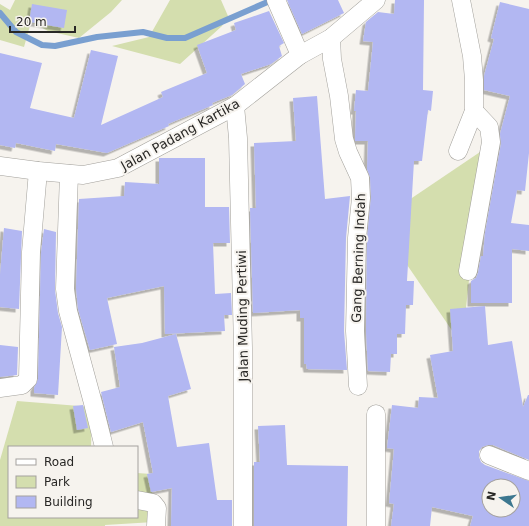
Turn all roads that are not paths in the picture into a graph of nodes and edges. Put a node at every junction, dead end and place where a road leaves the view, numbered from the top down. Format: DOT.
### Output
graph roads {
  1 [pos="276,0"];
  2 [pos="376,0"];
  3 [pos="462,0"];
  4 [pos="331,38"];
  5 [pos="300,55"];
  6 [pos="234,106"];
  7 [pos="474,111"];
  8 [pos="458,151"];
  9 [pos="0,166"];
  10 [pos="38,171"];
  11 [pos="69,174"];
  12 [pos="468,271"];
  13 [pos="358,386"];
  14 [pos="0,388"];
  15 [pos="376,414"];
  16 [pos="104,446"];
  17 [pos="490,455"];
  18 [pos="529,471"];
  19 [pos="138,500"];
  20 [pos="156,526"];
  21 [pos="243,526"];
  22 [pos="376,526"];
  1 -- 5 [label="street"];
  2 -- 4 [label="street, Jalan Padang Kartika"];
  3 -- 7 [label="street"];
  4 -- 5 [label="street, Jalan Padang Kartika"];
  4 -- 13 [label="street, Gang Berning Indah"];
  5 -- 6 [label="street, Jalan Padang Kartika"];
  6 -- 11 [label="street, Jalan Padang Kartika"];
  6 -- 21 [label="street, Jalan Muding Pertiwi"];
  7 -- 8 [label="street"];
  7 -- 12 [label="street"];
  9 -- 10 [label="street, Jalan Padang Kartika"];
  10 -- 11 [label="street, Jalan Padang Kartika"];
  10 -- 14 [label="street"];
  11 -- 16 [label="street"];
  15 -- 22 [label="street"];
  17 -- 18 [label="street"];
  19 -- 20 [label="street"];
}
